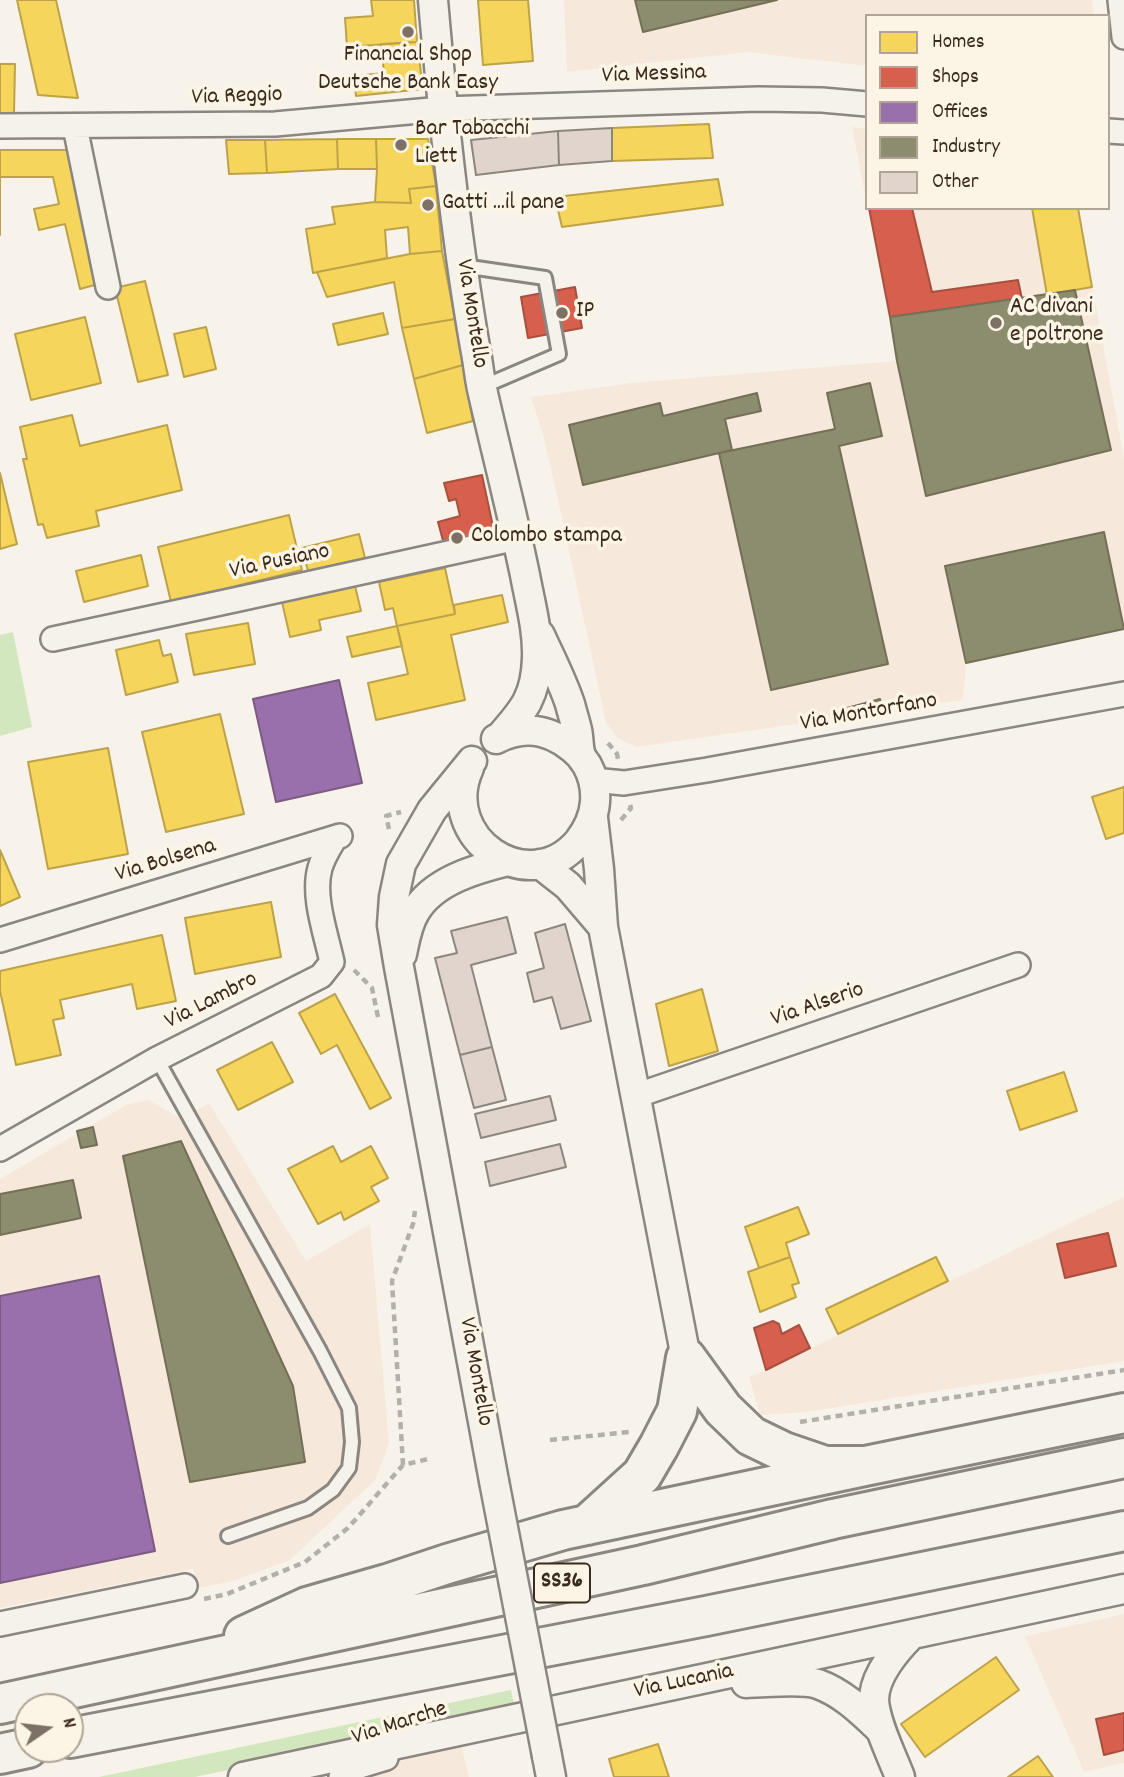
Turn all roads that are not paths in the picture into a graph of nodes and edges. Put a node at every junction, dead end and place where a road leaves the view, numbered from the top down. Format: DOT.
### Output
graph roads {
  1 [pos="433,0"];
  2 [pos="1121,0"];
  3 [pos="1124,37"];
  4 [pos="865,104"];
  5 [pos="442,109"];
  6 [pos="0,126"];
  7 [pos="75,127"];
  8 [pos="461,266"];
  9 [pos="107,287"];
  10 [pos="482,387"];
  11 [pos="517,538"];
  12 [pos="534,623"];
  13 [pos="53,639"];
  14 [pos="1124,694"];
  15 [pos="499,737"];
  16 [pos="472,761"];
  17 [pos="596,795"];
  18 [pos="508,861"];
  19 [pos="540,864"];
  20 [pos="603,927"];
  21 [pos="0,940"];
  22 [pos="332,962"];
  23 [pos="1017,965"];
  24 [pos="399,967"];
  25 [pos="158,1059"];
  26 [pos="635,1096"];
  27 [pos="0,1149"];
  28 [pos="686,1358"];
  29 [pos="1124,1413"];
  30 [pos="1124,1458"];
  31 [pos="865,1466"];
  32 [pos="587,1525"];
  33 [pos="1124,1531"];
  34 [pos="228,1536"];
  35 [pos="1124,1589"];
  36 [pos="193,1593"];
  37 [pos="0,1624"];
  38 [pos="911,1635"];
  39 [pos="172,1668"];
  40 [pos="597,1701"];
  41 [pos="0,1704"];
  42 [pos="478,1727"];
  43 [pos="881,1730"];
  44 [pos="84,1735"];
  45 [pos="549,1767"];
  46 [pos="243,1777"];
  47 [pos="341,1777"];
  48 [pos="900,1777"];
  1 -- 5 [label="street, Via Montello"];
  2 -- 3 [label="street"];
  4 -- 5 [label="street, Via Messina"];
  5 -- 7 [label="street, Via Reggio"];
  5 -- 8 [label="street, Via Montello"];
  6 -- 7 [label="street, Via Reggio"];
  7 -- 9 [label="street"];
  8 -- 10 [label="street, Via Montello"];
  8 -- 10 [label="lane"];
  10 -- 11 [label="street, Via Montello"];
  11 -- 12 [label="street, Via Montello"];
  11 -- 13 [label="street, Via Pusiano"];
  12 -- 15 [label="street, Via Montello"];
  12 -- 17 [label="street, Via Montello"];
  14 -- 17 [label="street, Via Montorfano"];
  15 -- 16 [label="street"];
  15 -- 17 [label="street"];
  16 -- 18 [label="street"];
  16 -- 24 [label="street, Via Montello"];
  17 -- 19 [label="street"];
  17 -- 20 [label="street, Via Montello"];
  18 -- 19 [label="street"];
  18 -- 24 [label="street, Via Montello"];
  19 -- 20 [label="street, Via Montello"];
  20 -- 26 [label="street, Via Montello"];
  21 -- 22 [label="street, Via Bolsena"];
  22 -- 25 [label="street, Via Lambro"];
  23 -- 26 [label="street, Via Alserio"];
  24 -- 45 [label="street, Via Montello, bridge"];
  25 -- 27 [label="street, Via Lambro"];
  25 -- 34 [label="lane"];
  26 -- 28 [label="street, Via Montello"];
  28 -- 31 [label="highway"];
  28 -- 32 [label="highway"];
  29 -- 31 [label="highway"];
  30 -- 39 [label="highway, SS36"];
  31 -- 32 [label="highway"];
  32 -- 39 [label="highway"];
  33 -- 44 [label="highway, SS36"];
  35 -- 38 [label="street, Via Lucania"];
  36 -- 37 [label="street"];
  38 -- 40 [label="street, Via Lucania"];
  38 -- 43 [label="street"];
  39 -- 41 [label="highway, SS36"];
  40 -- 42 [label="street, Via Lucania"];
  40 -- 43 [label="street"];
  42 -- 46 [label="street, Via Lucania"];
  42 -- 47 [label="street, Via Marche"];
  43 -- 48 [label="street"];
}
